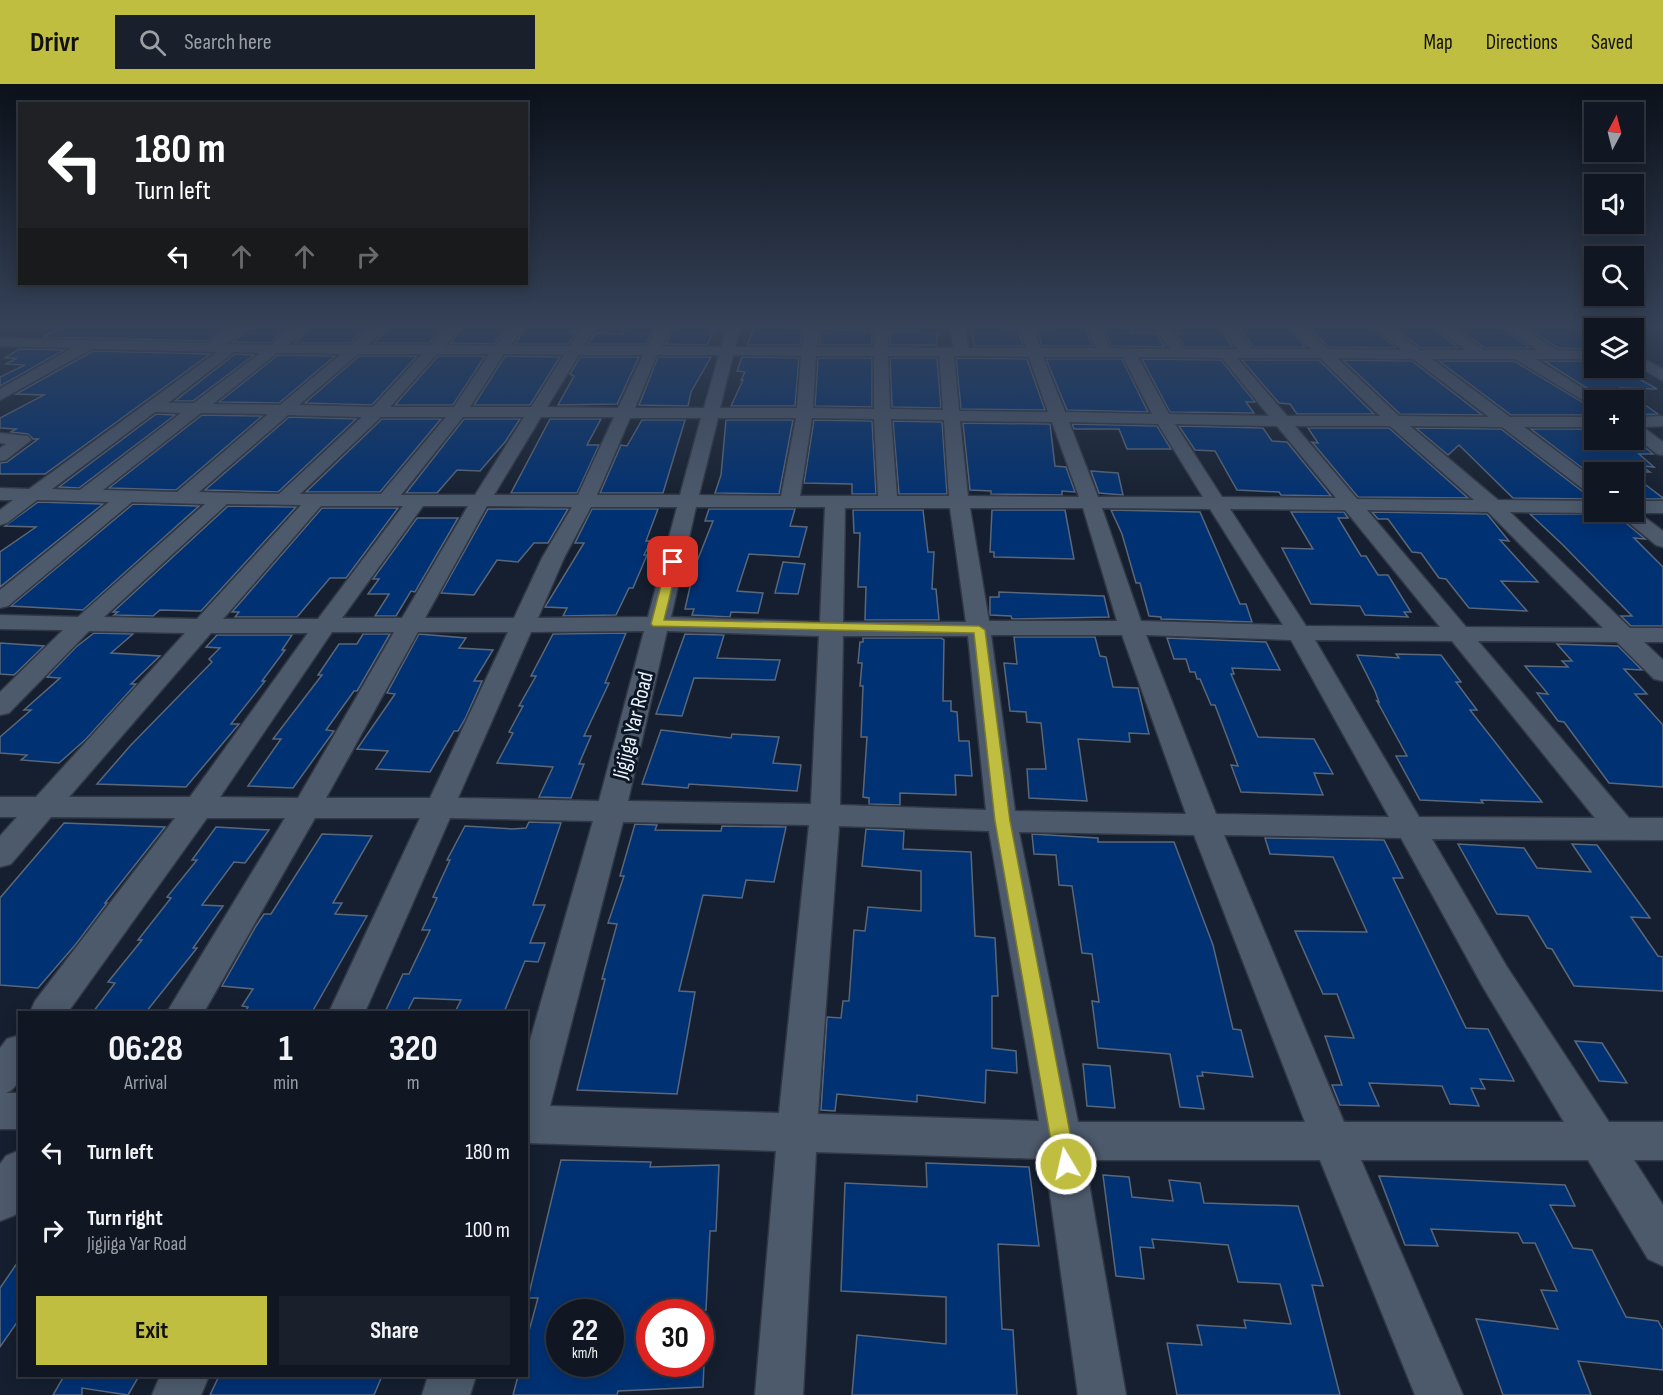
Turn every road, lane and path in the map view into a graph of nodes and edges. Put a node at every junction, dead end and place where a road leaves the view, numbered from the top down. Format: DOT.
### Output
graph roads {
  1 [pos="15,386"];
  2 [pos="179,386"];
  3 [pos="226,386"];
  4 [pos="312,386"];
  5 [pos="401,386"];
  6 [pos="476,386"];
  7 [pos="552,386"];
  8 [pos="637,386"];
  9 [pos="718,386"];
  10 [pos="807,386"];
  11 [pos="881,386"];
  12 [pos="953,386"];
  13 [pos="1047,386"];
  14 [pos="1146,386"];
  15 [pos="1253,386"];
  16 [pos="1357,386"];
  17 [pos="1458,386"];
  18 [pos="1569,386"];
  19 [pos="0,395"];
  20 [pos="1584,396"];
  21 [pos="150,407"];
  22 [pos="196,409"];
  23 [pos="285,410"];
  24 [pos="536,411"];
  25 [pos="626,411"];
  26 [pos="377,412"];
  27 [pos="459,412"];
  28 [pos="711,412"];
  29 [pos="805,413"];
  30 [pos="882,414"];
  31 [pos="952,415"];
  32 [pos="1060,417"];
  33 [pos="1163,419"];
  34 [pos="1281,421"];
  35 [pos="1394,421"];
  36 [pos="1506,421"];
  37 [pos="1584,422"];
  38 [pos="1644,422"];
  39 [pos="1663,422"];
  40 [pos="1644,436"];
  41 [pos="0,438"];
  42 [pos="1663,450"];
  43 [pos="0,456"];
  44 [pos="1584,480"];
  45 [pos="0,494"];
  46 [pos="37,494"];
  47 [pos="86,494"];
  48 [pos="129,495"];
  49 [pos="183,496"];
  50 [pos="224,497"];
  51 [pos="284,500"];
  52 [pos="316,500"];
  53 [pos="387,500"];
  54 [pos="418,500"];
  55 [pos="481,500"];
  56 [pos="585,500"];
  57 [pos="688,501"];
  58 [pos="790,501"];
  59 [pos="835,502"];
  60 [pos="888,502"];
  61 [pos="959,503"];
  62 [pos="1091,503"];
  63 [pos="1217,503"];
  64 [pos="1354,506"];
  65 [pos="1494,507"];
  66 [pos="1584,507"];
  67 [pos="1644,507"];
  68 [pos="1663,507"];
  69 [pos="0,519"];
  70 [pos="1639,522"];
  71 [pos="1663,541"];
  72 [pos="0,601"];
  73 [pos="0,622"];
  74 [pos="84,623"];
  75 [pos="657,624"];
  76 [pos="324,625"];
  77 [pos="408,625"];
  78 [pos="525,625"];
  79 [pos="206,626"];
  80 [pos="1131,628"];
  81 [pos="831,629"];
  82 [pos="979,630"];
  83 [pos="1299,633"];
  84 [pos="1622,634"];
  85 [pos="1460,635"];
  86 [pos="1663,635"];
  87 [pos="1663,674"];
  88 [pos="0,707"];
  89 [pos="0,807"];
  90 [pos="42,808"];
  91 [pos="198,808"];
  92 [pos="306,808"];
  93 [pos="439,808"];
  94 [pos="612,811"];
  95 [pos="825,815"];
  96 [pos="1002,821"];
  97 [pos="1205,824"];
  98 [pos="1411,828"];
  99 [pos="1621,829"];
  100 [pos="1663,829"];
  101 [pos="0,856"];
  102 [pos="49,1011"];
  103 [pos="185,1011"];
  104 [pos="347,1011"];
  105 [pos="18,1054"];
  106 [pos="0,1078"];
  107 [pos="0,1111"];
  108 [pos="18,1111"];
  109 [pos="528,1117"];
  110 [pos="528,1124"];
  111 [pos="797,1133"];
  112 [pos="1062,1141"];
  113 [pos="1597,1141"];
  114 [pos="1663,1141"];
  115 [pos="1333,1143"];
  116 [pos="18,1173"];
  117 [pos="0,1200"];
  118 [pos="1663,1244"];
  119 [pos="185,1377"];
  120 [pos="452,1377"];
  121 [pos="176,1395"];
  122 [pos="446,1395"];
  123 [pos="780,1395"];
  124 [pos="1102,1395"];
  125 [pos="1439,1395"];
  1 -- 19 [label="street"];
  2 -- 21 [label="street"];
  3 -- 22 [label="street"];
  4 -- 23 [label="street"];
  5 -- 26 [label="street"];
  6 -- 27 [label="street"];
  7 -- 24 [label="street"];
  8 -- 25 [label="street"];
  9 -- 28 [label="street, Jigjiga Yar Road"];
  10 -- 29 [label="street"];
  11 -- 30 [label="street"];
  12 -- 31 [label="street"];
  13 -- 32 [label="street"];
  14 -- 33 [label="street"];
  15 -- 34 [label="street"];
  16 -- 35 [label="street"];
  17 -- 36 [label="street"];
  18 -- 20 [label="street"];
  21 -- 22 [label="street"];
  21 -- 46 [label="street"];
  22 -- 23 [label="street"];
  22 -- 47 [label="street"];
  23 -- 26 [label="street"];
  23 -- 49 [label="street"];
  24 -- 25 [label="street"];
  24 -- 27 [label="street"];
  24 -- 55 [label="street"];
  25 -- 28 [label="street"];
  25 -- 56 [label="street"];
  26 -- 27 [label="street"];
  26 -- 51 [label="street"];
  27 -- 53 [label="street"];
  28 -- 29 [label="street"];
  28 -- 57 [label="street, Jigjiga Yar Road"];
  29 -- 30 [label="street"];
  29 -- 58 [label="street"];
  30 -- 31 [label="street"];
  30 -- 60 [label="street"];
  31 -- 32 [label="street"];
  31 -- 61 [label="street"];
  32 -- 33 [label="street"];
  32 -- 62 [label="street"];
  33 -- 34 [label="street"];
  33 -- 63 [label="street"];
  34 -- 35 [label="street"];
  34 -- 64 [label="street"];
  35 -- 36 [label="street"];
  35 -- 65 [label="street"];
  36 -- 37 [label="street"];
  36 -- 44 [label="street"];
  38 -- 39 [label="street"];
  40 -- 42 [label="street"];
  41 -- 43 [label="street"];
  45 -- 46 [label="street"];
  46 -- 47 [label="street"];
  46 -- 69 [label="street"];
  47 -- 48 [label="street"];
  48 -- 49 [label="street"];
  48 -- 72 [label="street"];
  49 -- 50 [label="street"];
  50 -- 51 [label="street"];
  50 -- 74 [label="street"];
  51 -- 52 [label="street"];
  52 -- 53 [label="street"];
  52 -- 79 [label="street"];
  53 -- 54 [label="street"];
  54 -- 55 [label="street"];
  54 -- 76 [label="street"];
  55 -- 56 [label="street"];
  55 -- 77 [label="street"];
  56 -- 57 [label="street"];
  56 -- 78 [label="street"];
  57 -- 58 [label="street"];
  57 -- 75 [label="street, Jigjiga Yar Road"];
  58 -- 59 [label="street"];
  59 -- 60 [label="street"];
  59 -- 81 [label="street"];
  60 -- 61 [label="street"];
  61 -- 62 [label="street"];
  61 -- 82 [label="street"];
  62 -- 63 [label="street"];
  62 -- 80 [label="street"];
  63 -- 64 [label="street"];
  63 -- 83 [label="street"];
  64 -- 65 [label="street"];
  64 -- 85 [label="street"];
  65 -- 66 [label="street"];
  65 -- 84 [label="street"];
  67 -- 68 [label="street"];
  70 -- 71 [label="street"];
  73 -- 74 [label="street"];
  74 -- 79 [label="street"];
  74 -- 88 [label="street"];
  75 -- 78 [label="street"];
  75 -- 81 [label="street"];
  75 -- 94 [label="street, Jigjiga Yar Road"];
  76 -- 77 [label="street"];
  76 -- 79 [label="street"];
  76 -- 91 [label="street"];
  77 -- 78 [label="street"];
  77 -- 92 [label="street"];
  78 -- 93 [label="street"];
  79 -- 90 [label="street"];
  80 -- 82 [label="street"];
  80 -- 83 [label="street"];
  80 -- 97 [label="street"];
  81 -- 82 [label="street"];
  81 -- 95 [label="street"];
  82 -- 96 [label="street"];
  83 -- 85 [label="street"];
  83 -- 98 [label="street"];
  84 -- 85 [label="street"];
  84 -- 86 [label="street"];
  84 -- 87 [label="street"];
  85 -- 99 [label="street"];
  89 -- 90 [label="street"];
  90 -- 91 [label="street"];
  90 -- 101 [label="street"];
  91 -- 92 [label="street"];
  91 -- 102 [label="street"];
  92 -- 93 [label="street"];
  92 -- 103 [label="street"];
  93 -- 94 [label="street"];
  93 -- 104 [label="street"];
  94 -- 95 [label="street"];
  94 -- 109 [label="street, Jigjiga Yar Road"];
  95 -- 96 [label="street"];
  95 -- 111 [label="street"];
  96 -- 97 [label="street"];
  96 -- 112 [label="street"];
  97 -- 98 [label="street"];
  97 -- 115 [label="street"];
  98 -- 99 [label="street"];
  98 -- 113 [label="street"];
  99 -- 100 [label="street"];
  105 -- 106 [label="street"];
  107 -- 108 [label="street"];
  110 -- 111 [label="street"];
  111 -- 112 [label="street"];
  111 -- 123 [label="street"];
  112 -- 115 [label="street"];
  112 -- 124 [label="street"];
  113 -- 114 [label="street"];
  113 -- 115 [label="street"];
  113 -- 118 [label="street"];
  115 -- 125 [label="street"];
  116 -- 117 [label="street"];
  119 -- 121 [label="street"];
  120 -- 122 [label="street"];
}
